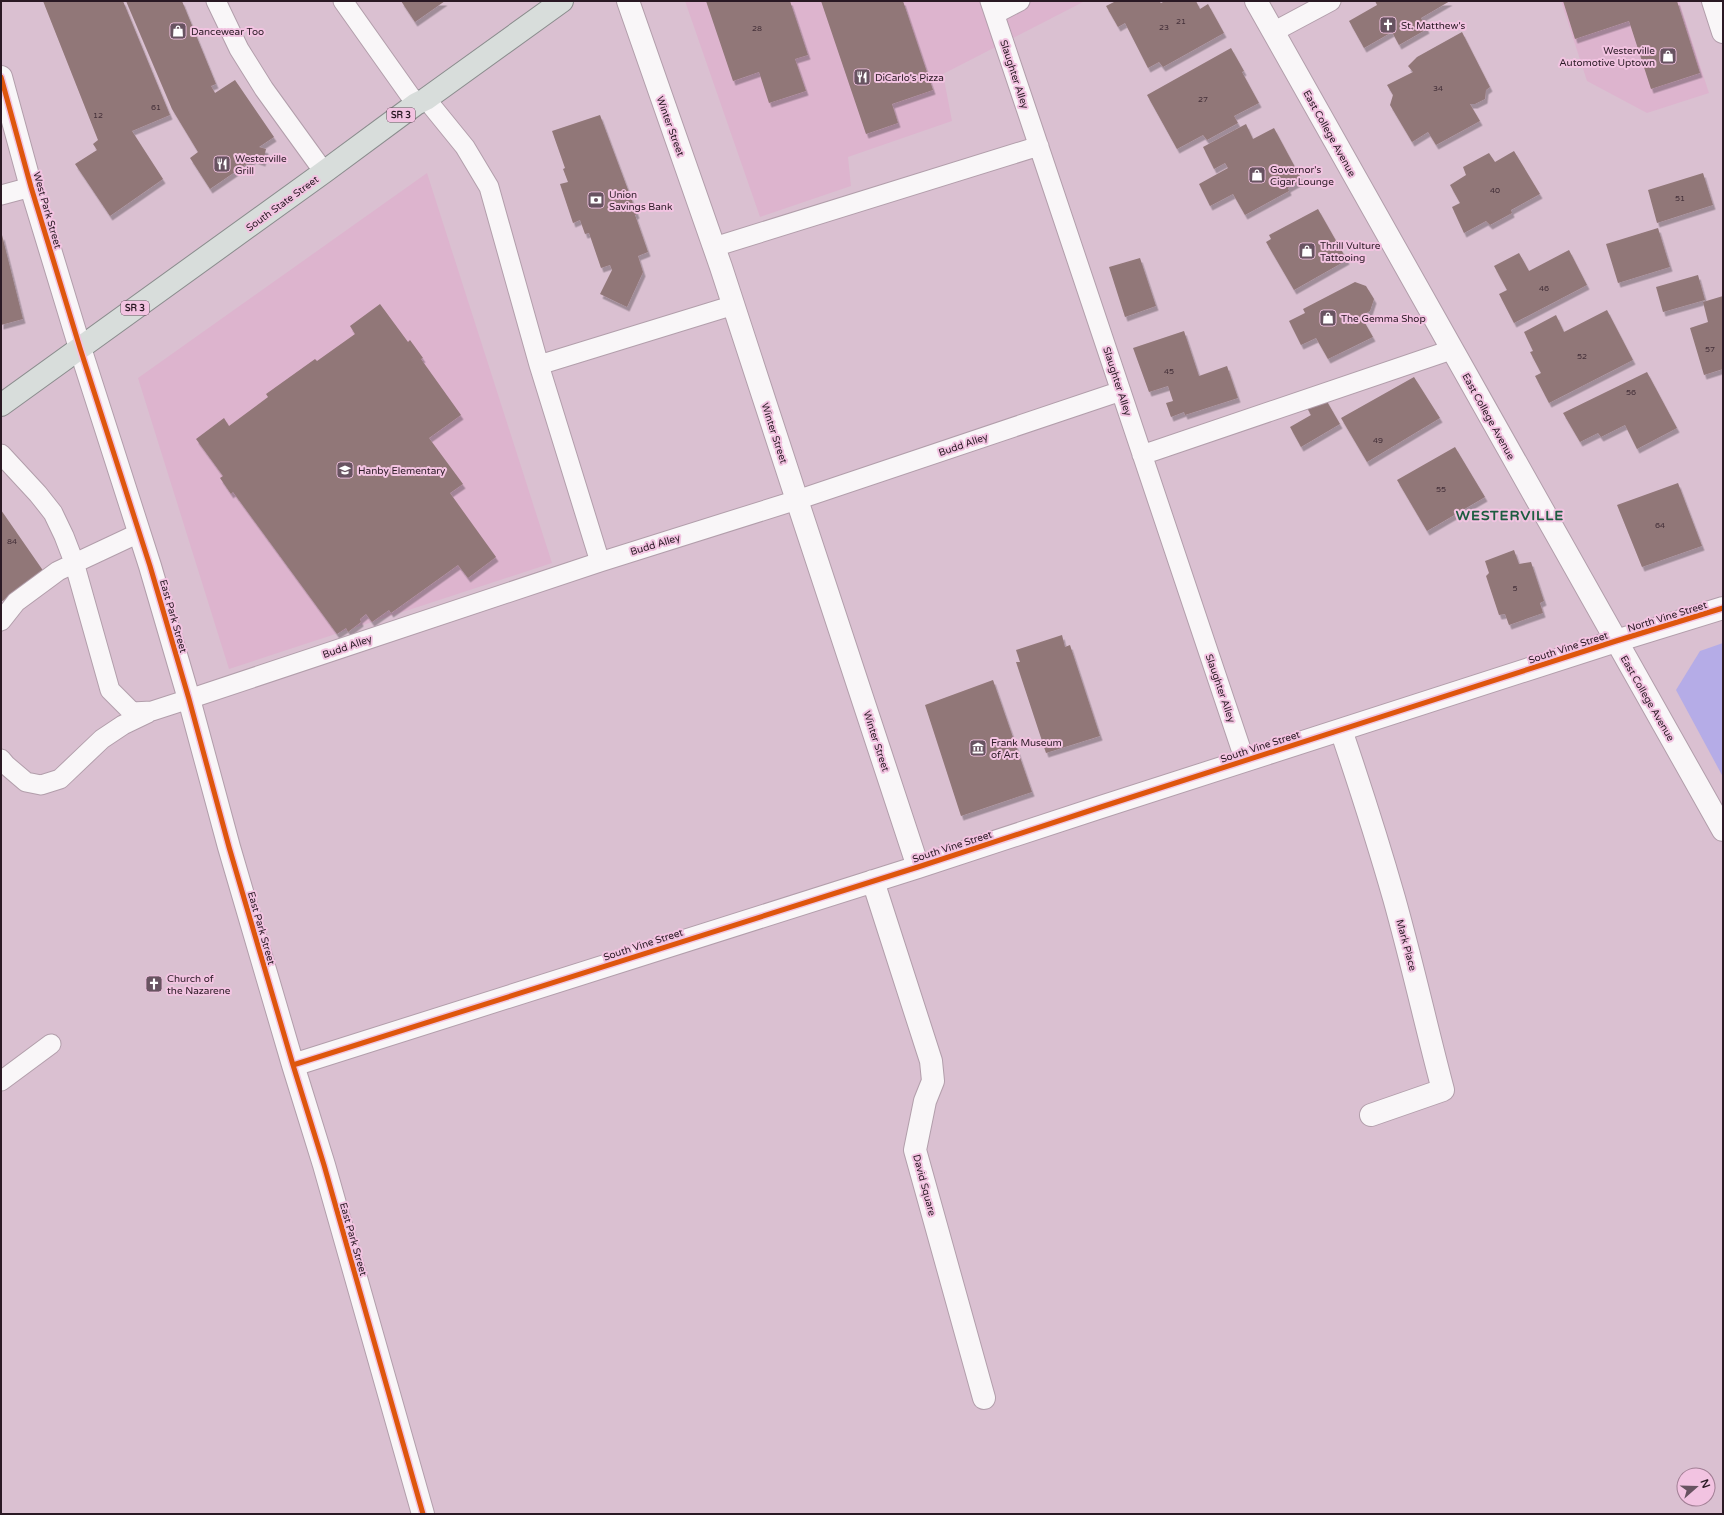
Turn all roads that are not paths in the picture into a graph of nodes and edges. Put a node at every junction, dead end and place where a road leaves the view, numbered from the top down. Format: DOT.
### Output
graph roads {
  1 [pos="216,1"];
  2 [pos="342,1"];
  3 [pos="562,1"];
  4 [pos="628,1"];
  5 [pos="1020,1"];
  6 [pos="1256,1"];
  7 [pos="1331,1"];
  8 [pos="1713,1"];
  9 [pos="993,8"];
  10 [pos="1273,32"];
  11 [pos="1723,32"];
  12 [pos="1,77"];
  13 [pos="421,102"];
  14 [pos="1039,146"];
  15 [pos="324,172"];
  16 [pos="31,187"];
  17 [pos="1,195"];
  18 [pos="714,247"];
  19 [pos="734,305"];
  20 [pos="80,348"];
  21 [pos="1452,350"];
  22 [pos="539,365"];
  23 [pos="1121,391"];
  24 [pos="1,405"];
  25 [pos="1,454"];
  26 [pos="1142,455"];
  27 [pos="796,500"];
  28 [pos="139,533"];
  29 [pos="74,562"];
  30 [pos="600,562"];
  31 [pos="1723,608"];
  32 [pos="1,621"];
  33 [pos="1616,641"];
  34 [pos="189,699"];
  35 [pos="152,711"];
  36 [pos="1341,730"];
  37 [pos="1,759"];
  38 [pos="1245,761"];
  39 [pos="1723,830"];
  40 [pos="918,867"];
  41 [pos="873,881"];
  42 [pos="51,1044"];
  43 [pos="292,1065"];
  44 [pos="1,1081"];
  45 [pos="1371,1115"];
  46 [pos="984,1398"];
  47 [pos="423,1514"];
  1 -- 15 [label="lane"];
  2 -- 13 [label="lane"];
  3 -- 13 [label="main road, South State Street / SR 3"];
  4 -- 18 [label="street, Winter Street"];
  5 -- 9 [label="lane"];
  6 -- 10 [label="street, East College Avenue"];
  7 -- 10 [label="lane"];
  8 -- 11 [label="street"];
  9 -- 14 [label="lane, Slaughter Alley"];
  10 -- 21 [label="street, East College Avenue"];
  12 -- 16 [label="street, West Park Street"];
  13 -- 15 [label="main road, South State Street / SR 3"];
  13 -- 22 [label="lane"];
  14 -- 18 [label="lane"];
  14 -- 23 [label="lane, Slaughter Alley"];
  15 -- 20 [label="main road, South State Street / SR 3"];
  16 -- 17 [label="lane"];
  16 -- 20 [label="street, West Park Street"];
  18 -- 19 [label="street, Winter Street"];
  19 -- 22 [label="lane"];
  19 -- 27 [label="street, Winter Street"];
  20 -- 24 [label="main road, South State Street / SR 3"];
  20 -- 28 [label="street, East Park Street"];
  21 -- 26 [label="lane"];
  21 -- 33 [label="street, East College Avenue"];
  22 -- 30 [label="lane"];
  23 -- 26 [label="lane, Slaughter Alley"];
  23 -- 27 [label="lane, Budd Alley"];
  25 -- 29 [label="lane"];
  26 -- 38 [label="lane, Slaughter Alley"];
  27 -- 30 [label="lane, Budd Alley"];
  27 -- 40 [label="street, Winter Street"];
  28 -- 29 [label="lane"];
  28 -- 34 [label="street, East Park Street"];
  29 -- 32 [label="lane"];
  29 -- 35 [label="lane"];
  30 -- 34 [label="lane, Budd Alley"];
  31 -- 33 [label="street, North Vine Street"];
  33 -- 36 [label="street, South Vine Street"];
  33 -- 39 [label="street, East College Avenue"];
  34 -- 35 [label="lane, Budd Alley"];
  34 -- 43 [label="street, East Park Street"];
  35 -- 37 [label="lane"];
  36 -- 38 [label="street, South Vine Street"];
  36 -- 45 [label="street, Mark Place"];
  38 -- 40 [label="street, South Vine Street"];
  40 -- 41 [label="street, South Vine Street"];
  41 -- 43 [label="street, South Vine Street"];
  41 -- 46 [label="street, David Square"];
  42 -- 44 [label="lane"];
  43 -- 47 [label="street, East Park Street"];
}
